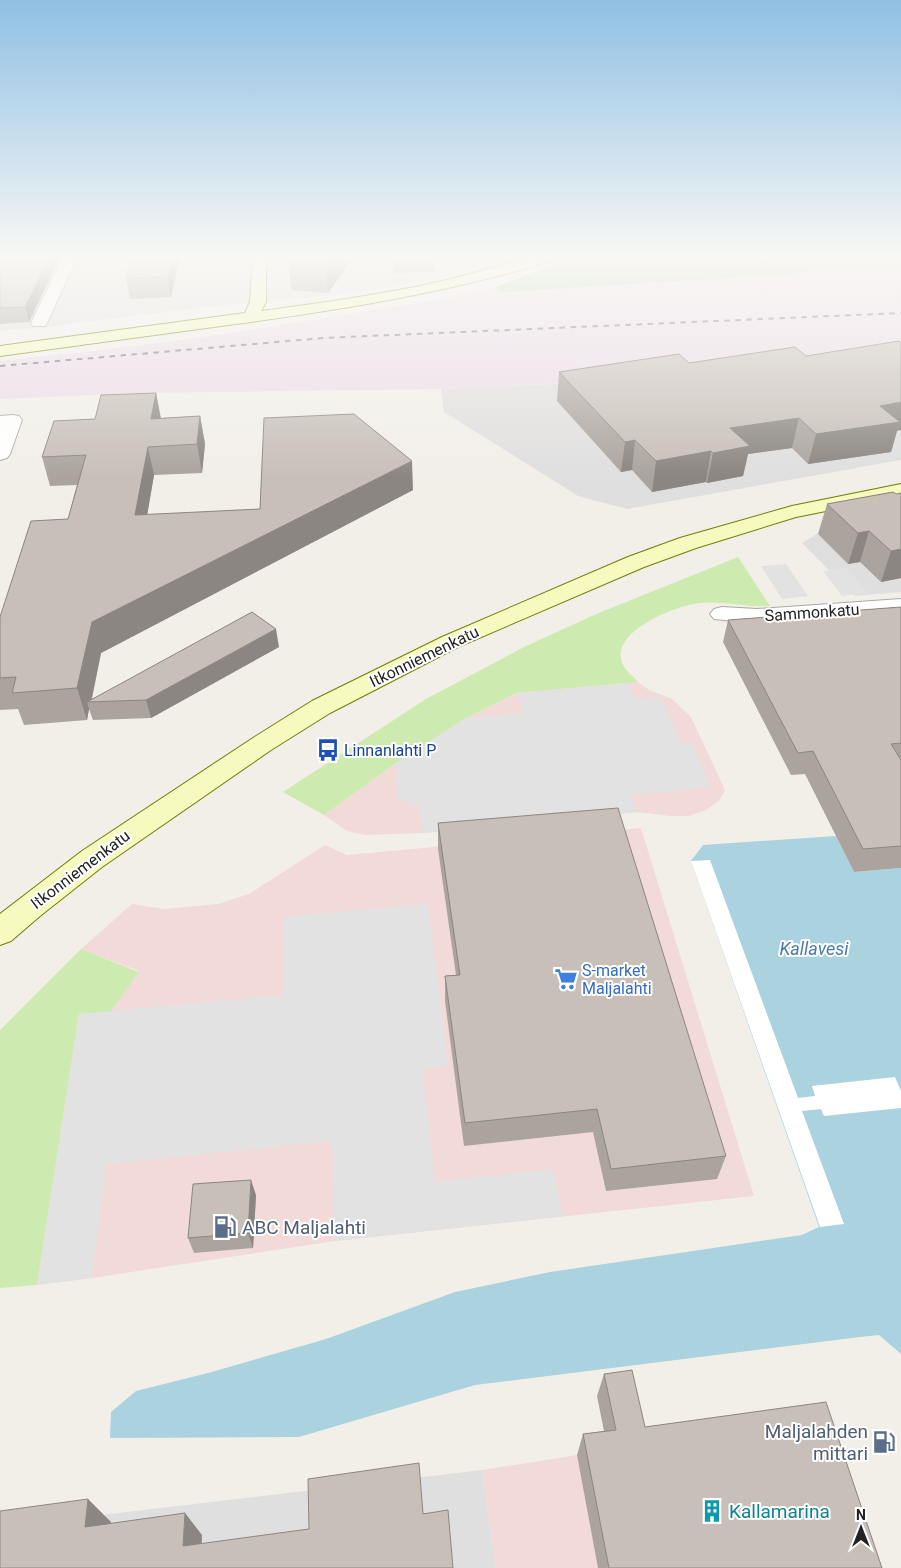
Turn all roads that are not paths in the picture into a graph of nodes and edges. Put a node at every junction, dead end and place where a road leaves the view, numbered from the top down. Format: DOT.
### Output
graph roads {
  1 [pos="154,330"];
  2 [pos="0,351"];
  3 [pos="0,421"];
  4 [pos="0,454"];
  5 [pos="901,490"];
  6 [pos="901,606"];
  7 [pos="722,614"];
  8 [pos="0,932"];
  1 -- 2 [label="main road"];
  3 -- 4 [label="street"];
  5 -- 8 [label="main road, Itkonniemenkatu"];
  6 -- 7 [label="street, Sammonkatu"];
}
